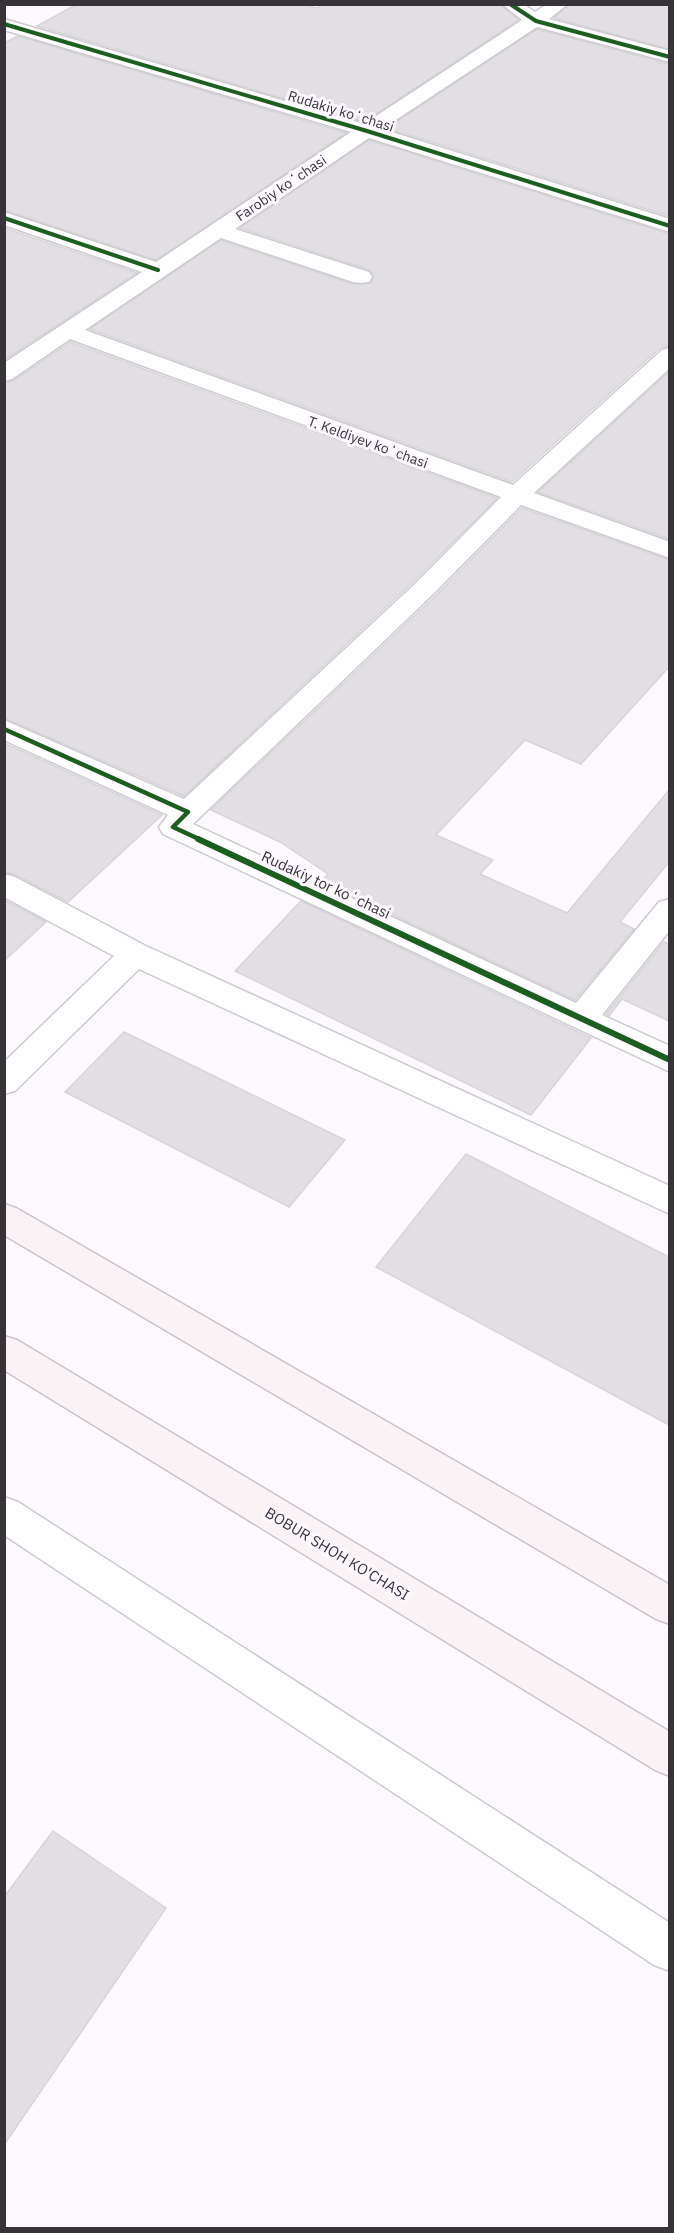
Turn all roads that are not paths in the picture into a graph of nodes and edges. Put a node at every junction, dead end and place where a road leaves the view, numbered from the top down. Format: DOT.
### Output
graph roads {
  1 [pos="510,4"];
  2 [pos="560,4"];
  3 [pos="536,21"];
  4 [pos="4,24"];
  5 [pos="669,57"];
  6 [pos="367,131"];
  7 [pos="4,218"];
  8 [pos="669,225"];
  9 [pos="218,230"];
  10 [pos="158,270"];
  11 [pos="361,277"];
  12 [pos="68,331"];
  13 [pos="669,355"];
  14 [pos="4,374"];
  15 [pos="516,496"];
  16 [pos="669,551"];
  17 [pos="4,729"];
  18 [pos="188,812"];
  19 [pos="4,884"];
  20 [pos="669,909"];
  21 [pos="135,954"];
  22 [pos="582,1017"];
  23 [pos="669,1060"];
  24 [pos="4,1083"];
  25 [pos="669,1201"];
  26 [pos="4,1218"];
  27 [pos="4,1351"];
  28 [pos="4,1514"];
  29 [pos="669,1605"];
  30 [pos="669,1756"];
  31 [pos="669,1949"];
  1 -- 3 [label="street"];
  2 -- 3 [label="street, Farobiy koʻchasi"];
  3 -- 5 [label="street"];
  3 -- 6 [label="street, Farobiy koʻchasi"];
  4 -- 6 [label="street, Rudakiy koʻchasi"];
  6 -- 8 [label="street, Rudakiy koʻchasi"];
  6 -- 9 [label="street, Farobiy koʻchasi"];
  7 -- 10 [label="street"];
  9 -- 10 [label="street, Farobiy koʻchasi"];
  9 -- 11 [label="street"];
  10 -- 12 [label="street, Farobiy koʻchasi"];
  12 -- 14 [label="street, Farobiy koʻchasi"];
  12 -- 15 [label="street, T. Keldiyev koʻchasi"];
  13 -- 15 [label="street"];
  15 -- 16 [label="street, T. Keldiyev koʻchasi"];
  15 -- 18 [label="street"];
  17 -- 18 [label="street"];
  18 -- 22 [label="street, Rudakiy tor koʻchasi"];
  19 -- 21 [label="street"];
  20 -- 22 [label="street"];
  21 -- 24 [label="street"];
  21 -- 25 [label="street"];
  22 -- 23 [label="street, Rudakiy tor koʻchasi"];
  26 -- 29 [label="main road"];
  27 -- 30 [label="main road, BOBUR SHOH KO'CHASI"];
  28 -- 31 [label="street"];
}
